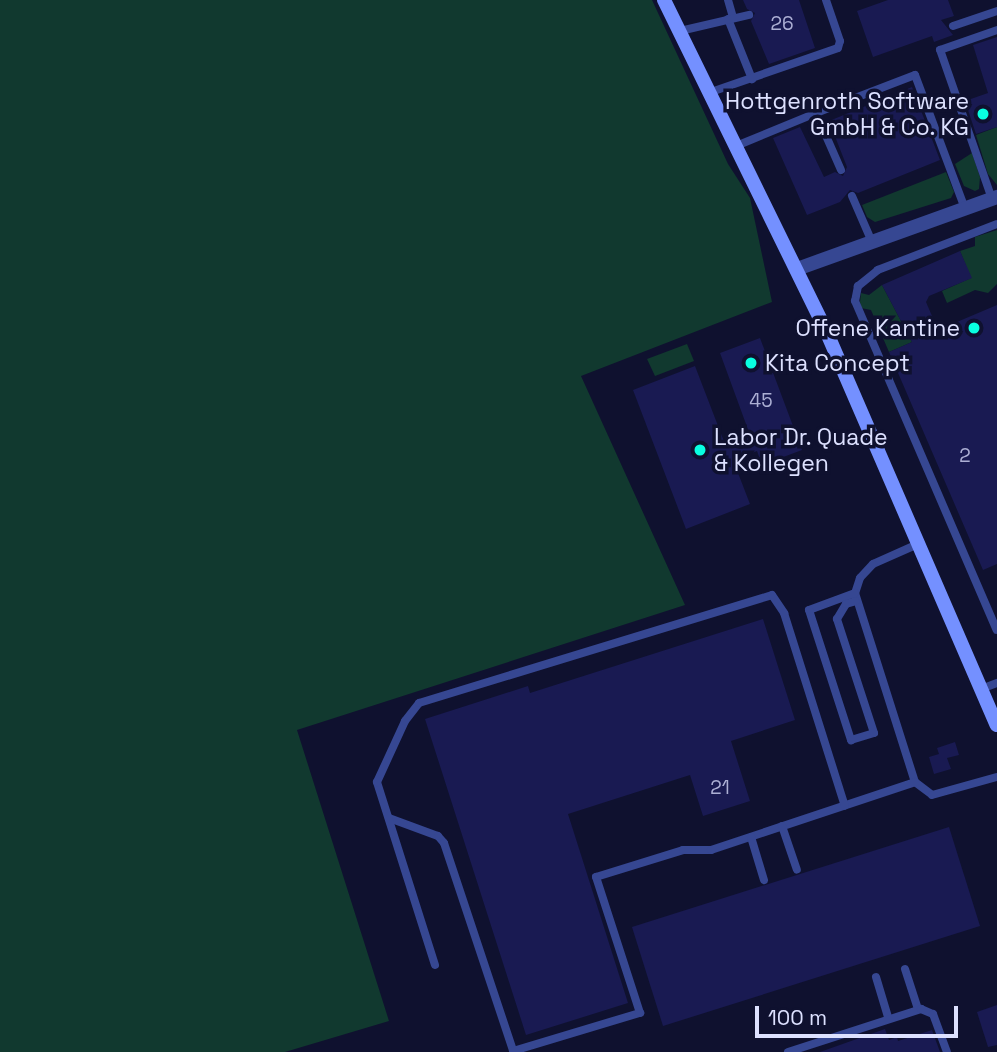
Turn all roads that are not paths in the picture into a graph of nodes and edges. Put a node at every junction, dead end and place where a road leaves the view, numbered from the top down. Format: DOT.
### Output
graph roads {
  1 [pos="664,0"];
  2 [pos="728,0"];
  3 [pos="826,0"];
  4 [pos="997,11"];
  5 [pos="749,15"];
  6 [pos="731,18"];
  7 [pos="953,26"];
  8 [pos="997,30"];
  9 [pos="680,31"];
  10 [pos="752,79"];
  11 [pos="711,92"];
  12 [pos="816,113"];
  13 [pos="736,146"];
  14 [pos="841,170"];
  15 [pos="852,196"];
  16 [pos="994,198"];
  17 [pos="965,209"];
  18 [pos="997,224"];
  19 [pos="872,242"];
  20 [pos="797,269"];
  21 [pos="918,544"];
  22 [pos="856,597"];
  23 [pos="997,630"];
  24 [pos="997,682"];
  25 [pos="981,689"];
  26 [pos="997,725"];
  27 [pos="997,777"];
  28 [pos="915,782"];
  29 [pos="845,806"];
  30 [pos="388,818"];
  31 [pos="782,826"];
  32 [pos="751,837"];
  33 [pos="797,870"];
  34 [pos="764,880"];
  35 [pos="435,965"];
  36 [pos="905,969"];
  37 [pos="876,977"];
  38 [pos="918,1009"];
  39 [pos="888,1017"];
  40 [pos="788,1052"];
  41 [pos="947,1052"];
  1 -- 9 [label="main road"];
  2 -- 6 [label="lane"];
  3 -- 10 [label="lane"];
  4 -- 7 [label="lane"];
  5 -- 6 [label="lane"];
  6 -- 9 [label="lane"];
  6 -- 10 [label="lane"];
  8 -- 16 [label="lane"];
  9 -- 11 [label="main road"];
  10 -- 11 [label="lane"];
  11 -- 13 [label="main road"];
  12 -- 13 [label="lane"];
  12 -- 14 [label="lane"];
  12 -- 17 [label="lane"];
  13 -- 20 [label="main road"];
  15 -- 19 [label="lane"];
  16 -- 17 [label="street"];
  17 -- 19 [label="street"];
  18 -- 23 [label="lane"];
  19 -- 20 [label="street"];
  20 -- 21 [label="main road"];
  21 -- 22 [label="lane"];
  21 -- 25 [label="main road"];
  22 -- 22 [label="lane"];
  22 -- 28 [label="lane"];
  24 -- 25 [label="lane"];
  25 -- 26 [label="main road"];
  27 -- 28 [label="lane"];
  28 -- 29 [label="lane"];
  29 -- 30 [label="lane"];
  29 -- 31 [label="lane"];
  30 -- 32 [label="lane"];
  30 -- 35 [label="lane"];
  31 -- 32 [label="lane"];
  31 -- 33 [label="lane"];
  32 -- 34 [label="lane"];
  36 -- 38 [label="lane"];
  37 -- 39 [label="lane"];
  38 -- 39 [label="lane"];
  38 -- 41 [label="lane"];
  39 -- 40 [label="lane"];
}
